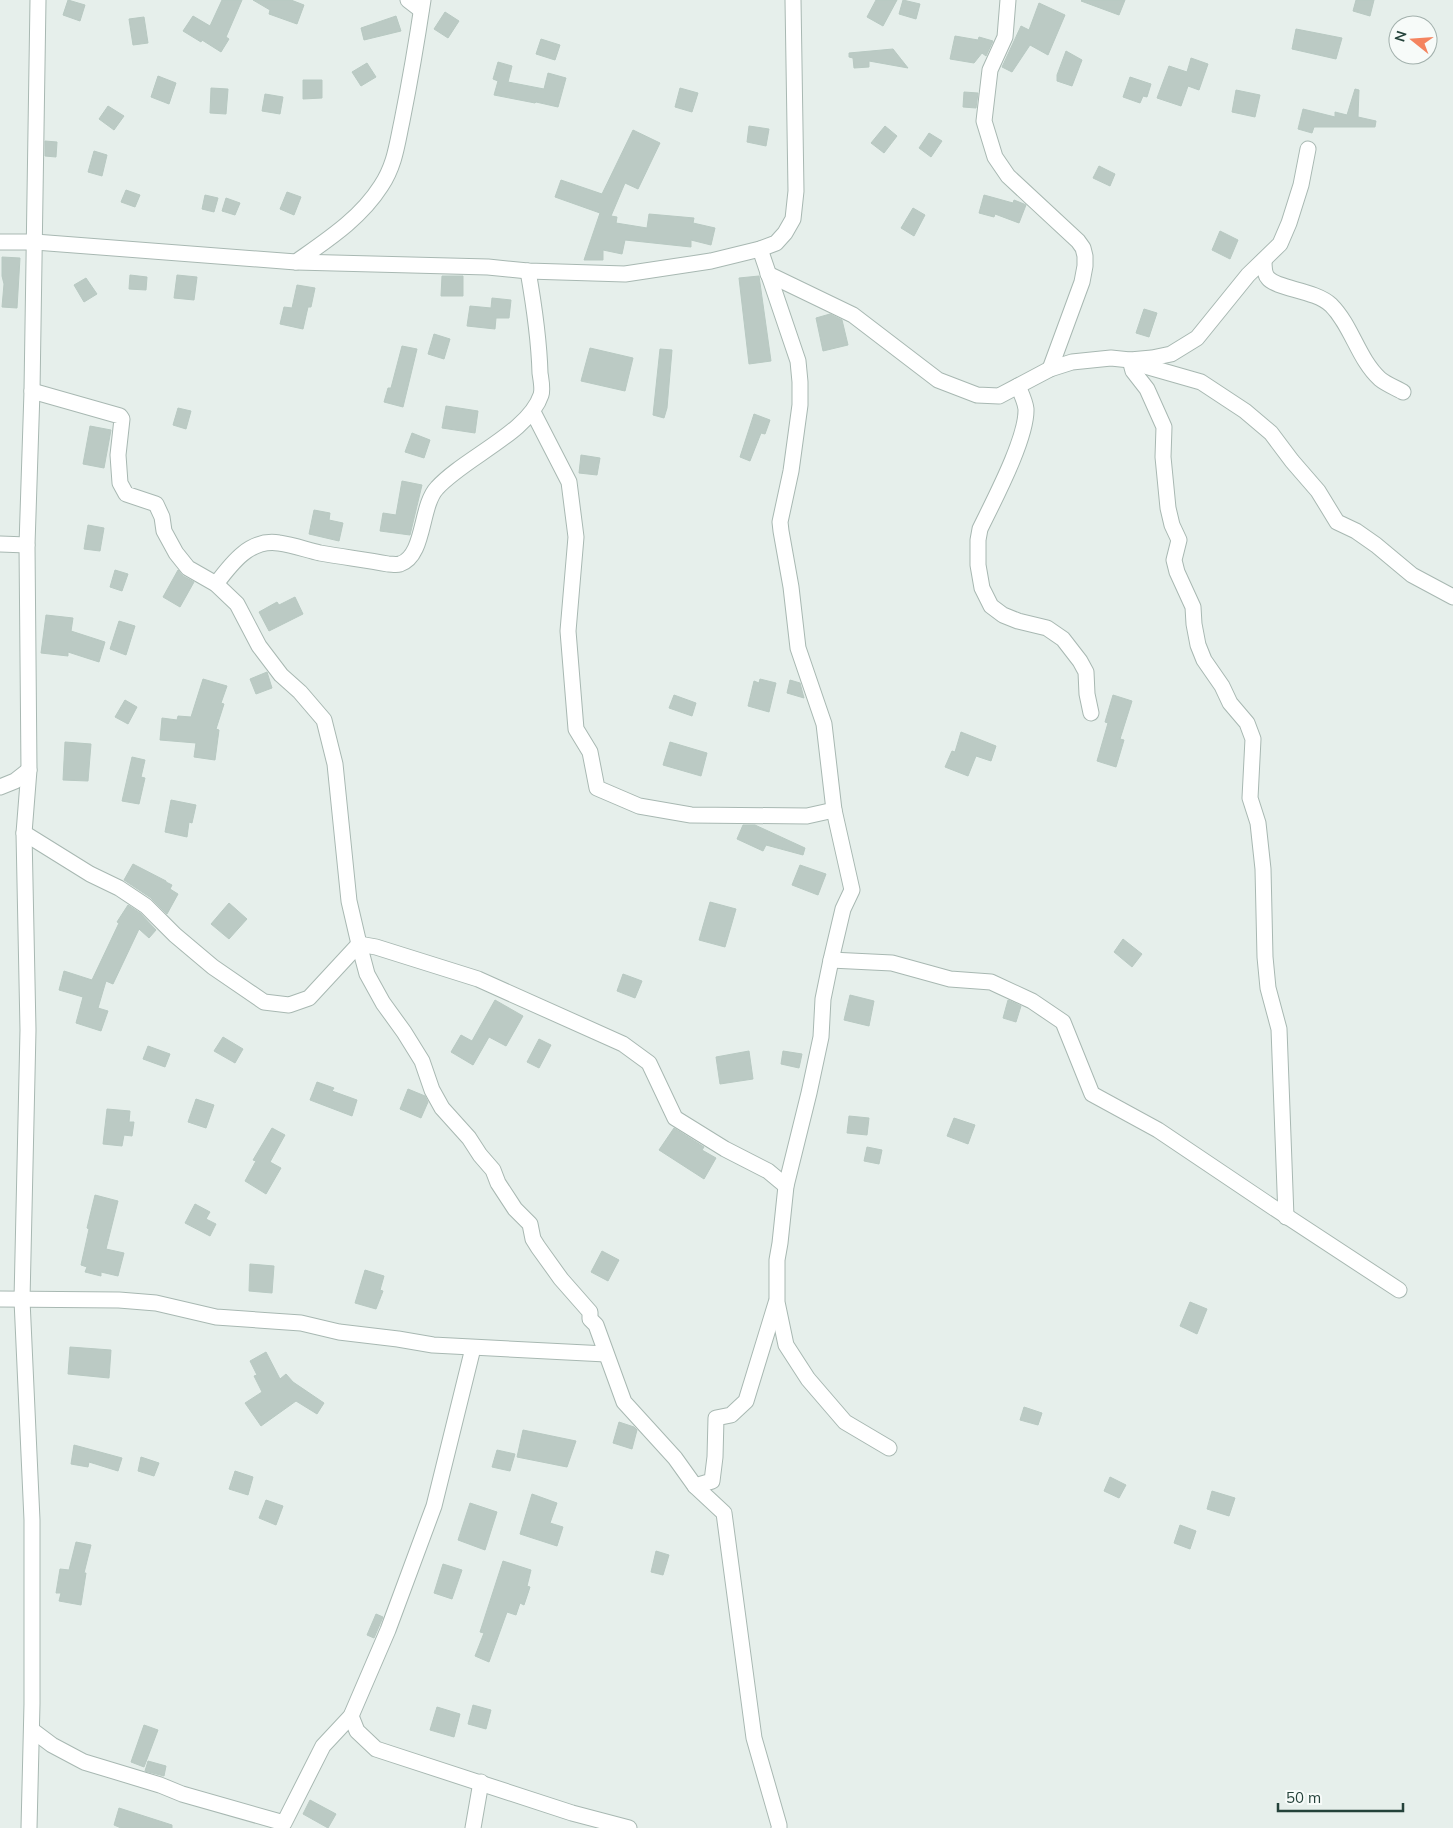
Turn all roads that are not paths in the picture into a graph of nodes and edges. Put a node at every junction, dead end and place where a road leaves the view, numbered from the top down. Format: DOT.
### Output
graph roads {
  1 [pos="38,0"];
  2 [pos="408,0"];
  3 [pos="792,0"];
  4 [pos="1008,0"];
  5 [pos="422,5"];
  6 [pos="1308,149"];
  7 [pos="0,242"];
  8 [pos="35,242"];
  9 [pos="760,249"];
  10 [pos="1264,260"];
  11 [pos="296,262"];
  12 [pos="528,271"];
  13 [pos="768,274"];
  14 [pos="1131,360"];
  15 [pos="1050,369"];
  16 [pos="1018,386"];
  17 [pos="32,391"];
  18 [pos="1403,392"];
  19 [pos="533,412"];
  20 [pos="0,544"];
  21 [pos="27,545"];
  22 [pos="216,584"];
  23 [pos="1453,597"];
  24 [pos="1091,713"];
  25 [pos="29,770"];
  26 [pos="0,788"];
  27 [pos="834,810"];
  28 [pos="24,833"];
  29 [pos="358,944"];
  30 [pos="831,960"];
  31 [pos="786,1186"];
  32 [pos="1286,1217"];
  33 [pos="1399,1290"];
  34 [pos="0,1299"];
  35 [pos="22,1300"];
  36 [pos="777,1302"];
  37 [pos="473,1348"];
  38 [pos="606,1354"];
  39 [pos="889,1448"];
  40 [pos="695,1486"];
  41 [pos="352,1716"];
  42 [pos="32,1730"];
  43 [pos="481,1782"];
  44 [pos="29,1828"];
  45 [pos="473,1828"];
  46 [pos="628,1828"];
  47 [pos="779,1828"];
  1 -- 8 [label="street"];
  2 -- 5 [label="street"];
  3 -- 9 [label="street"];
  4 -- 15 [label="street"];
  5 -- 11 [label="street"];
  6 -- 10 [label="street"];
  7 -- 8 [label="street"];
  8 -- 11 [label="street"];
  8 -- 17 [label="street"];
  9 -- 12 [label="street"];
  9 -- 13 [label="street"];
  10 -- 14 [label="street"];
  10 -- 18 [label="street"];
  11 -- 12 [label="street"];
  12 -- 19 [label="street"];
  13 -- 16 [label="street"];
  13 -- 27 [label="street"];
  14 -- 15 [label="street"];
  14 -- 23 [label="street"];
  14 -- 32 [label="street"];
  15 -- 16 [label="street"];
  16 -- 24 [label="street"];
  17 -- 21 [label="street"];
  17 -- 22 [label="street"];
  19 -- 22 [label="street"];
  19 -- 27 [label="street"];
  20 -- 21 [label="street"];
  21 -- 25 [label="street"];
  22 -- 29 [label="street"];
  25 -- 26 [label="street"];
  25 -- 28 [label="street"];
  27 -- 30 [label="street"];
  28 -- 29 [label="street"];
  28 -- 35 [label="street"];
  29 -- 31 [label="street"];
  29 -- 38 [label="street"];
  30 -- 31 [label="street"];
  30 -- 32 [label="street"];
  31 -- 36 [label="street"];
  32 -- 33 [label="street"];
  34 -- 35 [label="street"];
  35 -- 37 [label="street"];
  35 -- 42 [label="street"];
  36 -- 39 [label="street"];
  36 -- 40 [label="street"];
  37 -- 38 [label="street"];
  37 -- 41 [label="street"];
  38 -- 40 [label="street"];
  40 -- 47 [label="street"];
  41 -- 42 [label="street"];
  41 -- 43 [label="street"];
  42 -- 44 [label="street"];
  43 -- 45 [label="street"];
  43 -- 46 [label="street"];
}
